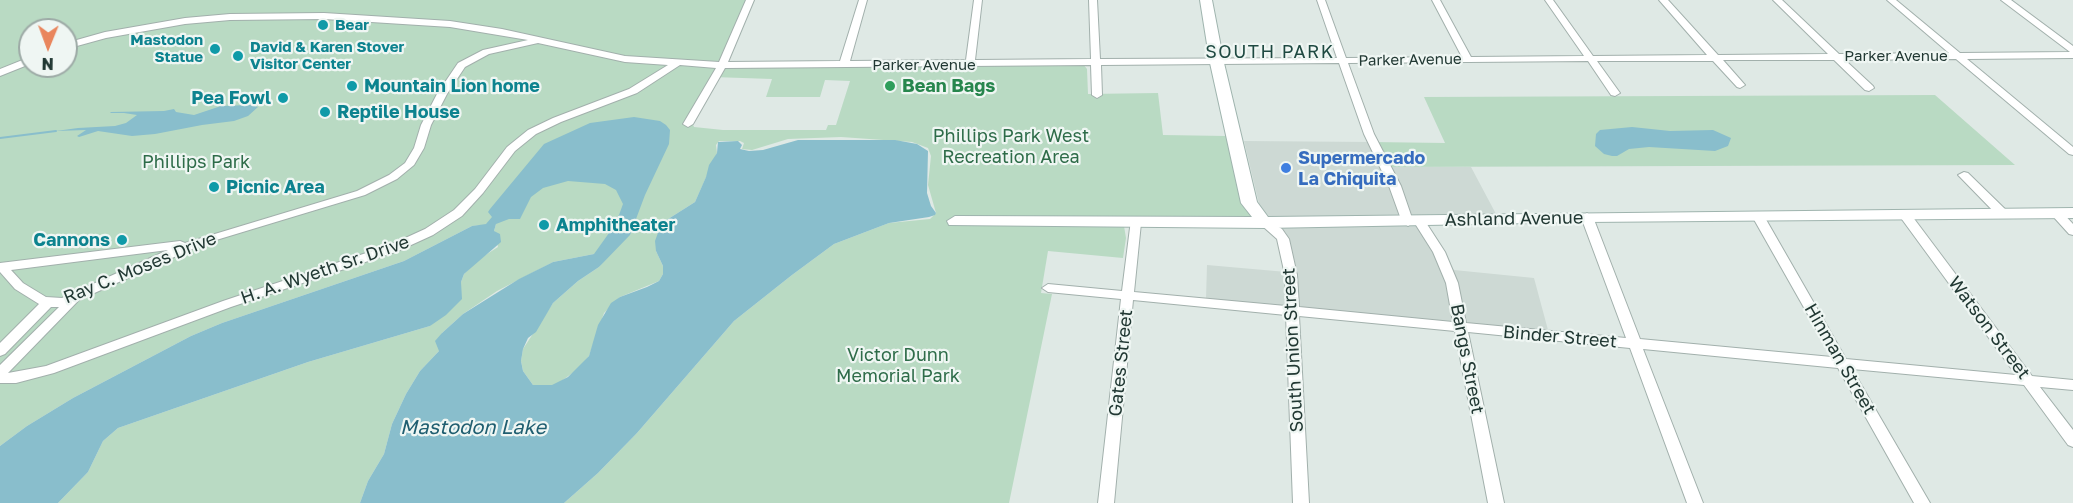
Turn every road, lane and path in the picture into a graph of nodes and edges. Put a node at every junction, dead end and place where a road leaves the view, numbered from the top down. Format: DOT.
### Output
graph roads {
  1 [pos="750,0"];
  2 [pos="863,0"];
  3 [pos="978,0"];
  4 [pos="1093,0"];
  5 [pos="1206,0"];
  6 [pos="1321,0"];
  7 [pos="1436,0"];
  8 [pos="1550,0"];
  9 [pos="1663,0"];
  10 [pos="1777,0"];
  11 [pos="1891,0"];
  12 [pos="2005,0"];
  13 [pos="538,42"];
  14 [pos="78,43"];
  15 [pos="2073,50"];
  16 [pos="2073,55"];
  17 [pos="1836,56"];
  18 [pos="1958,56"];
  19 [pos="1716,57"];
  20 [pos="1591,58"];
  21 [pos="1468,59"];
  22 [pos="1342,62"];
  23 [pos="1095,63"];
  24 [pos="1217,63"];
  25 [pos="676,64"];
  26 [pos="970,64"];
  27 [pos="18,65"];
  28 [pos="722,65"];
  29 [pos="844,65"];
  30 [pos="0,73"];
  31 [pos="1740,86"];
  32 [pos="1869,88"];
  33 [pos="1615,93"];
  34 [pos="1097,95"];
  35 [pos="688,124"];
  36 [pos="2073,152"];
  37 [pos="1964,175"];
  38 [pos="2002,213"];
  39 [pos="2065,213"];
  40 [pos="1905,214"];
  41 [pos="1758,216"];
  42 [pos="1587,217"];
  43 [pos="955,221"];
  44 [pos="1414,222"];
  45 [pos="1135,223"];
  46 [pos="1265,223"];
  47 [pos="2073,231"];
  48 [pos="199,241"];
  49 [pos="1,267"];
  50 [pos="1048,288"];
  51 [pos="1128,297"];
  52 [pos="74,299"];
  53 [pos="48,303"];
  54 [pos="1292,312"];
  55 [pos="1460,328"];
  56 [pos="1636,344"];
  57 [pos="0,351"];
  58 [pos="1843,363"];
  59 [pos="0,376"];
  60 [pos="2028,380"];
  61 [pos="2073,385"];
  62 [pos="2073,441"];
  63 [pos="1106,503"];
  64 [pos="1301,503"];
  65 [pos="1496,503"];
  66 [pos="1695,503"];
  67 [pos="1922,503"];
  1 -- 28 [label="street"];
  2 -- 29 [label="street"];
  3 -- 26 [label="street"];
  4 -- 23 [label="street"];
  5 -- 24 [label="street, South Union Street"];
  6 -- 22 [label="street, Bangs Street"];
  7 -- 21 [label="street"];
  8 -- 20 [label="street"];
  9 -- 19 [label="street"];
  10 -- 17 [label="street"];
  11 -- 18 [label="street"];
  12 -- 15 [label="street"];
  13 -- 14 [label="street, Ray C. Moses Drive"];
  13 -- 25 [label="street, Ray C. Moses Drive"];
  13 -- 48 [label="street, Ray C. Moses Drive"];
  16 -- 18 [label="street, Parker Avenue"];
  17 -- 18 [label="street, Parker Avenue"];
  17 -- 19 [label="street, Parker Avenue"];
  17 -- 32 [label="street"];
  18 -- 36 [label="street"];
  19 -- 20 [label="street, Parker Avenue"];
  19 -- 31 [label="street"];
  20 -- 21 [label="street, Parker Avenue"];
  20 -- 33 [label="street"];
  21 -- 22 [label="street, Parker Avenue"];
  22 -- 24 [label="street, Parker Avenue"];
  22 -- 44 [label="street, Bangs Street"];
  23 -- 24 [label="street, Parker Avenue"];
  23 -- 26 [label="street, Parker Avenue"];
  23 -- 34 [label="street"];
  24 -- 46 [label="street, South Union Street"];
  25 -- 28 [label="street, Parker Avenue"];
  25 -- 59 [label="street, H. A. Wyeth Sr. Drive"];
  26 -- 29 [label="street, Parker Avenue"];
  27 -- 30 [label="street"];
  28 -- 29 [label="street, Parker Avenue"];
  28 -- 35 [label="street"];
  37 -- 38 [label="street"];
  38 -- 39 [label="street, Ashland Avenue"];
  38 -- 40 [label="street, Ashland Avenue"];
  39 -- 47 [label="street"];
  40 -- 41 [label="street, Ashland Avenue"];
  40 -- 60 [label="street, Watson Street"];
  41 -- 42 [label="street, Ashland Avenue"];
  41 -- 58 [label="street, Hinman Street"];
  42 -- 44 [label="street, Ashland Avenue"];
  42 -- 56 [label="street"];
  43 -- 45 [label="street, Ashland Avenue"];
  44 -- 46 [label="street, Ashland Avenue"];
  44 -- 55 [label="street, Bangs Street"];
  45 -- 46 [label="street, Ashland Avenue"];
  45 -- 51 [label="street, Gates Street"];
  46 -- 54 [label="street, South Union Street"];
  48 -- 49 [label="street"];
  48 -- 52 [label="street, Ray C. Moses Drive"];
  49 -- 53 [label="street, Ray C. Moses Drive"];
  50 -- 51 [label="street, Binder Street"];
  51 -- 54 [label="street, Binder Street"];
  51 -- 63 [label="street, Gates Street"];
  52 -- 53 [label="street, Ray C. Moses Drive"];
  52 -- 59 [label="street"];
  53 -- 57 [label="street"];
  54 -- 55 [label="street, Binder Street"];
  54 -- 64 [label="street, South Union Street"];
  55 -- 56 [label="street, Binder Street"];
  55 -- 65 [label="street, Bangs Street"];
  56 -- 58 [label="street, Binder Street"];
  56 -- 66 [label="street"];
  58 -- 60 [label="street, Binder Street"];
  58 -- 67 [label="street, Hinman Street"];
  60 -- 61 [label="street, Binder Street"];
  60 -- 62 [label="street, Watson Street"];
}
